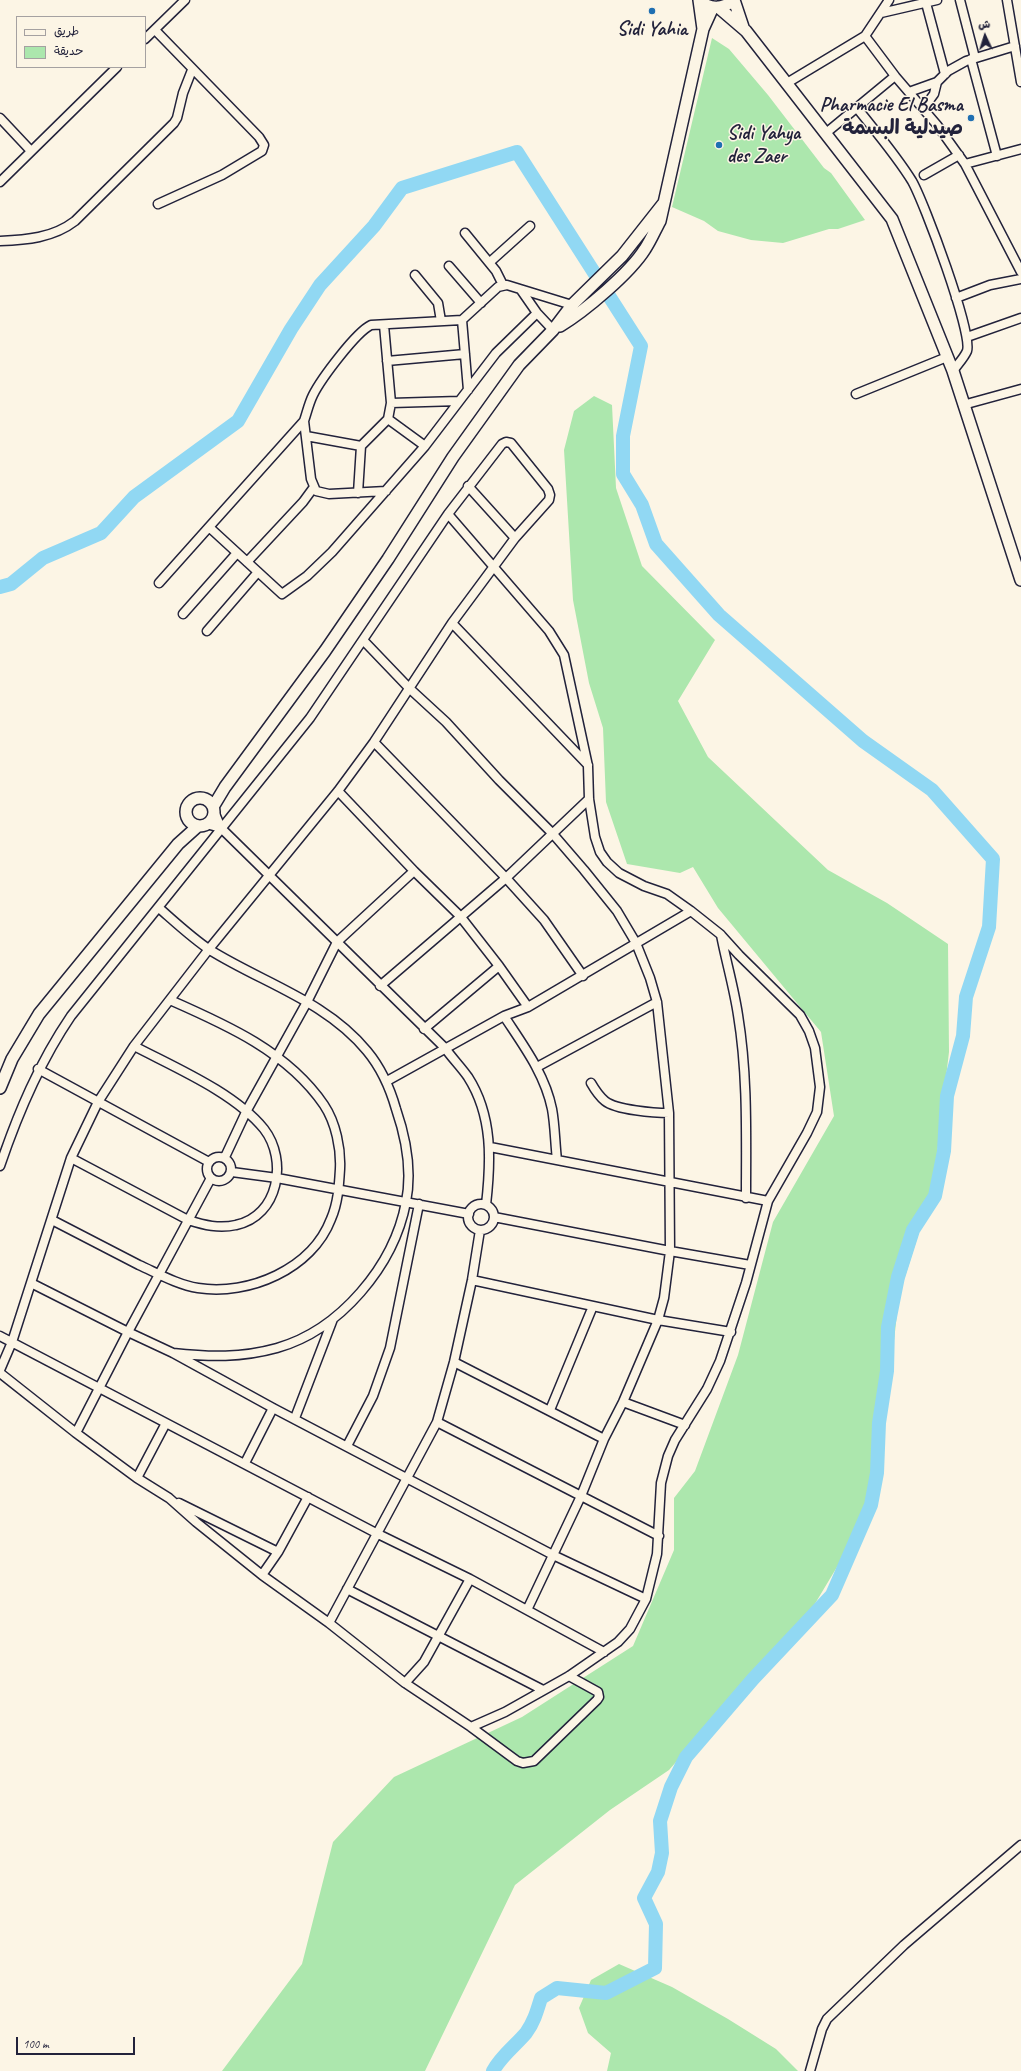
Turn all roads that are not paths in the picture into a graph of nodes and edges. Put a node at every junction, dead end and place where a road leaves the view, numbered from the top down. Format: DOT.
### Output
graph roads {
  1 [pos="185,0"];
  2 [pos="699,0"];
  3 [pos="734,0"];
  4 [pos="889,0"];
  5 [pos="936,0"];
  6 [pos="960,0"];
  7 [pos="1007,0"];
  8 [pos="926,3"];
  9 [pos="716,7"];
  10 [pos="881,12"];
  11 [pos="742,26"];
  12 [pos="703,29"];
  13 [pos="155,30"];
  14 [pos="865,36"];
  15 [pos="146,38"];
  16 [pos="1015,46"];
  17 [pos="973,59"];
  18 [pos="116,68"];
  19 [pos="192,70"];
  20 [pos="945,74"];
  21 [pos="895,76"];
  22 [pos="937,82"];
  23 [pos="1021,82"];
  24 [pos="787,83"];
  25 [pos="909,92"];
  26 [pos="857,108"];
  27 [pos="923,109"];
  28 [pos="0,118"];
  29 [pos="826,133"];
  30 [pos="1021,149"];
  31 [pos="31,152"];
  32 [pos="959,155"];
  33 [pos="997,156"];
  34 [pos="965,164"];
  35 [pos="924,175"];
  36 [pos="0,182"];
  37 [pos="158,204"];
  38 [pos="663,204"];
  39 [pos="530,226"];
  40 [pos="465,233"];
  41 [pos="0,241"];
  42 [pos="490,262"];
  43 [pos="449,266"];
  44 [pos="1021,272"];
  45 [pos="415,275"];
  46 [pos="1021,279"];
  47 [pos="502,285"];
  48 [pos="521,290"];
  49 [pos="588,298"];
  50 [pos="956,298"];
  51 [pos="481,303"];
  52 [pos="572,305"];
  53 [pos="537,313"];
  54 [pos="1021,318"];
  55 [pos="462,320"];
  56 [pos="441,321"];
  57 [pos="384,325"];
  58 [pos="553,330"];
  59 [pos="967,337"];
  60 [pos="465,354"];
  61 [pos="947,357"];
  62 [pos="387,361"];
  63 [pos="953,371"];
  64 [pos="1021,389"];
  65 [pos="468,390"];
  66 [pos="856,394"];
  67 [pos="459,401"];
  68 [pos="392,404"];
  69 [pos="963,405"];
  70 [pos="388,419"];
  71 [pos="304,421"];
  72 [pos="306,436"];
  73 [pos="361,446"];
  74 [pos="425,446"];
  75 [pos="468,486"];
  76 [pos="314,487"];
  77 [pos="386,491"];
  78 [pos="358,493"];
  79 [pos="448,514"];
  80 [pos="209,527"];
  81 [pos="516,538"];
  82 [pos="238,553"];
  83 [pos="247,562"];
  84 [pos="493,567"];
  85 [pos="258,572"];
  86 [pos="1021,580"];
  87 [pos="159,583"];
  88 [pos="183,614"];
  89 [pos="452,623"];
  90 [pos="207,631"];
  91 [pos="363,640"];
  92 [pos="409,688"];
  93 [pos="374,742"];
  94 [pos="588,766"];
  95 [pos="225,787"];
  96 [pos="338,791"];
  97 [pos="204,798"];
  98 [pos="589,799"];
  99 [pos="214,809"];
  100 [pos="186,817"];
  101 [pos="202,825"];
  102 [pos="221,828"];
  103 [pos="553,834"];
  104 [pos="178,844"];
  105 [pos="414,871"];
  106 [pos="269,874"];
  107 [pos="506,878"];
  108 [pos="159,908"];
  109 [pos="691,911"];
  110 [pos="460,916"];
  111 [pos="720,934"];
  112 [pos="337,942"];
  113 [pos="636,943"];
  114 [pos="209,949"];
  115 [pos="499,966"];
  116 [pos="583,976"];
  117 [pos="380,986"];
  118 [pos="170,1000"];
  119 [pos="307,1002"];
  120 [pos="657,1002"];
  121 [pos="528,1007"];
  122 [pos="504,1016"];
  123 [pos="424,1029"];
  124 [pos="134,1046"];
  125 [pos="445,1048"];
  126 [pos="277,1057"];
  127 [pos="537,1067"];
  128 [pos="38,1069"];
  129 [pos="387,1081"];
  130 [pos="591,1084"];
  131 [pos="0,1088"];
  132 [pos="98,1102"];
  133 [pos="247,1110"];
  134 [pos="669,1112"];
  135 [pos="490,1147"];
  136 [pos="225,1157"];
  137 [pos="71,1158"];
  138 [pos="557,1160"];
  139 [pos="209,1162"];
  140 [pos="0,1166"];
  141 [pos="232,1172"];
  142 [pos="211,1178"];
  143 [pos="277,1178"];
  144 [pos="669,1183"];
  145 [pos="339,1189"];
  146 [pos="746,1198"];
  147 [pos="406,1201"];
  148 [pos="768,1201"];
  149 [pos="419,1204"];
  150 [pos="486,1205"];
  151 [pos="468,1214"];
  152 [pos="494,1217"];
  153 [pos="52,1220"];
  154 [pos="188,1220"];
  155 [pos="480,1230"];
  156 [pos="670,1251"];
  157 [pos="750,1265"];
  158 [pos="159,1274"];
  159 [pos="472,1280"];
  160 [pos="31,1283"];
  161 [pos="593,1306"];
  162 [pos="332,1319"];
  163 [pos="658,1320"];
  164 [pos="128,1332"];
  165 [pos="731,1332"];
  166 [pos="0,1336"];
  167 [pos="12,1342"];
  168 [pos="173,1353"];
  169 [pos="454,1362"];
  170 [pos="0,1372"];
  171 [pos="99,1389"];
  172 [pos="623,1402"];
  173 [pos="273,1408"];
  174 [pos="550,1410"];
  175 [pos="294,1418"];
  176 [pos="437,1422"];
  177 [pos="166,1423"];
  178 [pos="685,1425"];
  179 [pos="76,1433"];
  180 [pos="604,1439"];
  181 [pos="348,1446"];
  182 [pos="245,1464"];
  183 [pos="408,1477"];
  184 [pos="137,1478"];
  185 [pos="581,1496"];
  186 [pos="308,1497"];
  187 [pos="169,1498"];
  188 [pos="376,1533"];
  189 [pos="659,1536"];
  190 [pos="278,1552"];
  191 [pos="553,1555"];
  192 [pos="262,1575"];
  193 [pos="470,1579"];
  194 [pos="347,1589"];
  195 [pos="646,1599"];
  196 [pos="527,1610"];
  197 [pos="329,1623"];
  198 [pos="439,1636"];
  199 [pos="604,1652"];
  200 [pos="569,1676"];
  201 [pos="405,1683"];
  202 [pos="543,1690"];
  203 [pos="472,1727"];
  204 [pos="1021,1845"];
  205 [pos="810,2071"];
  1 -- 13 [label="street"];
  2 -- 9 [label="main road"];
  2 -- 12 [label="main road"];
  3 -- 9 [label="main road"];
  3 -- 11 [label="main road"];
  4 -- 10 [label="street"];
  5 -- 8 [label="street"];
  6 -- 17 [label="street"];
  7 -- 16 [label="street"];
  8 -- 10 [label="street"];
  8 -- 20 [label="street"];
  9 -- 11 [label="main road"];
  9 -- 12 [label="main road"];
  10 -- 14 [label="street"];
  11 -- 24 [label="main road"];
  12 -- 38 [label="main road"];
  13 -- 15 [label="street"];
  13 -- 19 [label="street"];
  14 -- 21 [label="street"];
  14 -- 24 [label="street"];
  16 -- 17 [label="street"];
  16 -- 23 [label="street"];
  17 -- 20 [label="street"];
  17 -- 33 [label="street"];
  18 -- 31 [label="street"];
  19 -- 37 [label="street"];
  19 -- 41 [label="street"];
  20 -- 22 [label="street"];
  21 -- 25 [label="street"];
  21 -- 26 [label="street"];
  22 -- 25 [label="street"];
  22 -- 27 [label="street"];
  24 -- 29 [label="main road"];
  25 -- 27 [label="street"];
  26 -- 29 [label="street"];
  26 -- 50 [label="street"];
  27 -- 32 [label="street"];
  28 -- 31 [label="street"];
  29 -- 61 [label="main road"];
  30 -- 33 [label="street"];
  31 -- 36 [label="street"];
  32 -- 34 [label="street"];
  32 -- 35 [label="street"];
  33 -- 34 [label="street"];
  34 -- 44 [label="street"];
  38 -- 49 [label="main road"];
  38 -- 49 [label="main road"];
  39 -- 42 [label="street"];
  40 -- 42 [label="street"];
  42 -- 47 [label="street"];
  43 -- 51 [label="street"];
  45 -- 56 [label="street"];
  46 -- 50 [label="street"];
  47 -- 48 [label="street"];
  47 -- 51 [label="street"];
  48 -- 52 [label="street"];
  48 -- 53 [label="street"];
  49 -- 52 [label="main road"];
  49 -- 58 [label="main road"];
  50 -- 59 [label="street"];
  51 -- 55 [label="street"];
  52 -- 58 [label="main road"];
  53 -- 58 [label="street"];
  53 -- 65 [label="street"];
  54 -- 59 [label="street"];
  55 -- 56 [label="street"];
  55 -- 60 [label="street"];
  56 -- 57 [label="street"];
  57 -- 62 [label="street"];
  57 -- 71 [label="street"];
  58 -- 95 [label="main road"];
  59 -- 63 [label="street"];
  60 -- 62 [label="street"];
  60 -- 65 [label="street"];
  61 -- 63 [label="main road"];
  61 -- 66 [label="street"];
  62 -- 68 [label="street"];
  63 -- 69 [label="main road"];
  64 -- 69 [label="street"];
  65 -- 67 [label="street"];
  67 -- 68 [label="street"];
  67 -- 74 [label="street"];
  68 -- 70 [label="street"];
  69 -- 86 [label="main road"];
  70 -- 73 [label="street"];
  70 -- 74 [label="street"];
  71 -- 72 [label="street"];
  71 -- 80 [label="street"];
  72 -- 73 [label="street"];
  72 -- 76 [label="street"];
  73 -- 78 [label="street"];
  74 -- 77 [label="street"];
  75 -- 79 [label="street"];
  75 -- 81 [label="street"];
  75 -- 81 [label="street"];
  76 -- 78 [label="street"];
  76 -- 83 [label="street"];
  77 -- 78 [label="street"];
  77 -- 85 [label="street"];
  79 -- 84 [label="street"];
  79 -- 91 [label="street"];
  80 -- 82 [label="street"];
  80 -- 87 [label="street"];
  81 -- 84 [label="street"];
  82 -- 83 [label="street"];
  82 -- 88 [label="street"];
  83 -- 85 [label="street"];
  84 -- 89 [label="street"];
  84 -- 94 [label="street"];
  85 -- 90 [label="street"];
  89 -- 92 [label="street"];
  89 -- 94 [label="street"];
  91 -- 92 [label="street"];
  91 -- 102 [label="street"];
  92 -- 93 [label="street"];
  92 -- 103 [label="street"];
  93 -- 96 [label="street"];
  93 -- 107 [label="street"];
  94 -- 98 [label="street"];
  95 -- 97 [label="main road"];
  95 -- 99 [label="main road"];
  96 -- 105 [label="street"];
  96 -- 106 [label="street"];
  97 -- 99 [label="main road"];
  97 -- 100 [label="main road"];
  98 -- 103 [label="street"];
  98 -- 109 [label="street"];
  99 -- 101 [label="main road"];
  99 -- 102 [label="street"];
  100 -- 101 [label="main road"];
  100 -- 104 [label="main road"];
  101 -- 102 [label="street"];
  101 -- 104 [label="main road"];
  102 -- 106 [label="street"];
  102 -- 108 [label="street"];
  103 -- 107 [label="street"];
  103 -- 113 [label="street"];
  104 -- 131 [label="main road"];
  105 -- 110 [label="street"];
  105 -- 112 [label="street"];
  106 -- 112 [label="street"];
  106 -- 114 [label="street"];
  107 -- 110 [label="street"];
  107 -- 116 [label="street"];
  108 -- 114 [label="street"];
  108 -- 128 [label="street"];
  109 -- 111 [label="street"];
  109 -- 113 [label="street"];
  110 -- 115 [label="street"];
  110 -- 117 [label="street"];
  111 -- 146 [label="street"];
  111 -- 148 [label="street"];
  112 -- 117 [label="street"];
  112 -- 119 [label="street"];
  113 -- 116 [label="street"];
  113 -- 120 [label="street"];
  114 -- 118 [label="street"];
  114 -- 119 [label="street"];
  115 -- 121 [label="street"];
  115 -- 123 [label="street"];
  116 -- 121 [label="street"];
  117 -- 123 [label="street"];
  118 -- 124 [label="street"];
  118 -- 126 [label="street"];
  119 -- 126 [label="street"];
  119 -- 129 [label="street"];
  120 -- 127 [label="street"];
  120 -- 134 [label="street"];
  121 -- 122 [label="street"];
  122 -- 125 [label="street"];
  122 -- 127 [label="street"];
  123 -- 125 [label="street"];
  124 -- 132 [label="street"];
  124 -- 133 [label="street"];
  125 -- 129 [label="street"];
  125 -- 135 [label="street"];
  126 -- 133 [label="street"];
  126 -- 145 [label="street"];
  127 -- 138 [label="street"];
  128 -- 132 [label="street"];
  128 -- 140 [label="street"];
  129 -- 147 [label="street"];
  130 -- 134 [label="street"];
  132 -- 137 [label="street"];
  132 -- 139 [label="street"];
  133 -- 136 [label="street"];
  133 -- 143 [label="street"];
  134 -- 144 [label="street"];
  135 -- 138 [label="street"];
  135 -- 150 [label="street"];
  136 -- 139 [label="street"];
  136 -- 141 [label="street"];
  137 -- 153 [label="street"];
  137 -- 154 [label="street"];
  138 -- 144 [label="street"];
  139 -- 142 [label="street"];
  141 -- 142 [label="street"];
  141 -- 143 [label="street"];
  142 -- 154 [label="street"];
  143 -- 145 [label="street"];
  143 -- 154 [label="street"];
  144 -- 146 [label="street"];
  144 -- 156 [label="street"];
  145 -- 147 [label="street"];
  145 -- 158 [label="street"];
  146 -- 148 [label="street"];
  147 -- 149 [label="street"];
  147 -- 162 [label="street"];
  148 -- 157 [label="street"];
  149 -- 151 [label="street"];
  149 -- 181 [label="street"];
  150 -- 151 [label="street"];
  150 -- 152 [label="street"];
  151 -- 155 [label="street"];
  152 -- 155 [label="street"];
  152 -- 156 [label="street"];
  153 -- 158 [label="street"];
  153 -- 160 [label="street"];
  154 -- 158 [label="street"];
  155 -- 159 [label="street"];
  156 -- 157 [label="street"];
  156 -- 163 [label="street"];
  157 -- 165 [label="street"];
  158 -- 164 [label="street"];
  159 -- 161 [label="street"];
  159 -- 169 [label="street"];
  160 -- 164 [label="street"];
  160 -- 167 [label="street"];
  161 -- 163 [label="street"];
  161 -- 174 [label="street"];
  162 -- 168 [label="street"];
  162 -- 175 [label="street"];
  163 -- 165 [label="street"];
  163 -- 172 [label="street"];
  164 -- 168 [label="street"];
  164 -- 171 [label="street"];
  165 -- 178 [label="street"];
  166 -- 167 [label="street"];
  167 -- 170 [label="street"];
  167 -- 171 [label="street"];
  168 -- 173 [label="street"];
  169 -- 174 [label="street"];
  169 -- 176 [label="street"];
  170 -- 179 [label="street"];
  171 -- 177 [label="street"];
  171 -- 179 [label="street"];
  172 -- 178 [label="street"];
  172 -- 180 [label="street"];
  173 -- 175 [label="street"];
  173 -- 182 [label="street"];
  174 -- 180 [label="street"];
  175 -- 181 [label="street"];
  176 -- 183 [label="street"];
  176 -- 185 [label="street"];
  177 -- 182 [label="street"];
  177 -- 184 [label="street"];
  178 -- 189 [label="street"];
  179 -- 184 [label="street"];
  180 -- 185 [label="street"];
  181 -- 183 [label="street"];
  182 -- 186 [label="street"];
  183 -- 188 [label="street"];
  183 -- 191 [label="street"];
  184 -- 187 [label="street"];
  185 -- 189 [label="street"];
  185 -- 191 [label="street"];
  186 -- 188 [label="street"];
  186 -- 190 [label="street"];
  187 -- 190 [label="street"];
  187 -- 192 [label="street"];
  188 -- 193 [label="street"];
  188 -- 194 [label="street"];
  189 -- 195 [label="street"];
  190 -- 192 [label="street"];
  191 -- 195 [label="street"];
  191 -- 196 [label="street"];
  192 -- 197 [label="street"];
  193 -- 196 [label="street"];
  193 -- 198 [label="street"];
  194 -- 197 [label="street"];
  194 -- 198 [label="street"];
  195 -- 199 [label="street"];
  196 -- 199 [label="street"];
  197 -- 201 [label="street"];
  198 -- 201 [label="street"];
  198 -- 202 [label="street"];
  199 -- 200 [label="street"];
  200 -- 202 [label="street"];
  200 -- 203 [label="street"];
  201 -- 203 [label="street"];
  202 -- 203 [label="street"];
  204 -- 205 [label="street"];
}
